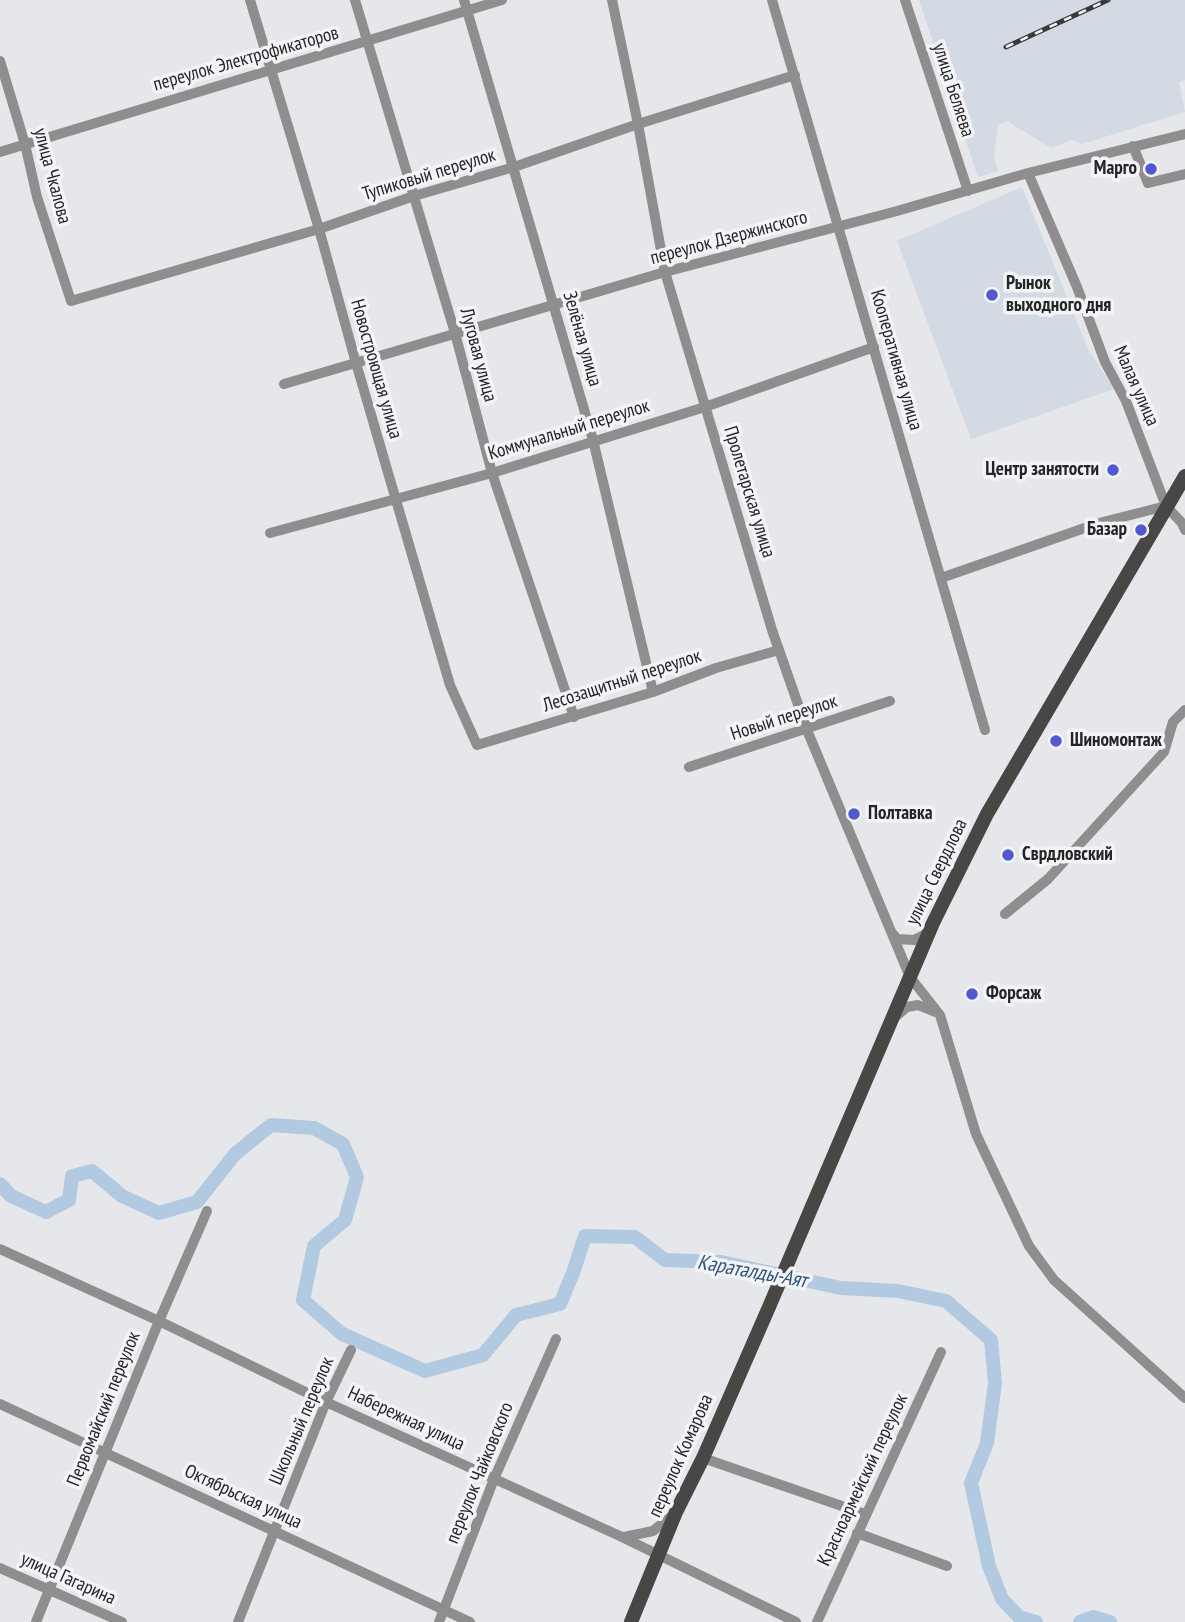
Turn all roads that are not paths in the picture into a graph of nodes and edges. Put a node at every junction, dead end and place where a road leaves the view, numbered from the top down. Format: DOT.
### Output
graph roads {
  1 [pos="250,0"];
  2 [pos="355,0"];
  3 [pos="502,0"];
  4 [pos="612,0"];
  5 [pos="772,0"];
  6 [pos="905,0"];
  7 [pos="465,5"];
  8 [pos="368,42"];
  9 [pos="0,61"];
  10 [pos="270,69"];
  11 [pos="794,75"];
  12 [pos="638,124"];
  13 [pos="1185,134"];
  14 [pos="25,144"];
  15 [pos="1133,146"];
  16 [pos="0,152"];
  17 [pos="514,167"];
  18 [pos="1028,173"];
  19 [pos="1185,174"];
  20 [pos="968,191"];
  21 [pos="414,196"];
  22 [pos="839,226"];
  23 [pos="319,229"];
  24 [pos="665,272"];
  25 [pos="71,301"];
  26 [pos="554,304"];
  27 [pos="455,333"];
  28 [pos="874,347"];
  29 [pos="356,363"];
  30 [pos="284,384"];
  31 [pos="705,407"];
  32 [pos="593,440"];
  33 [pos="492,473"];
  34 [pos="1185,476"];
  35 [pos="396,500"];
  36 [pos="1166,506"];
  37 [pos="1185,530"];
  38 [pos="270,533"];
  39 [pos="941,578"];
  40 [pos="779,650"];
  41 [pos="653,692"];
  42 [pos="890,701"];
  43 [pos="1185,710"];
  44 [pos="573,717"];
  45 [pos="807,730"];
  46 [pos="985,730"];
  47 [pos="477,745"];
  48 [pos="689,767"];
  49 [pos="1005,914"];
  50 [pos="933,923"];
  51 [pos="891,933"];
  52 [pos="910,977"];
  53 [pos="940,1016"];
  54 [pos="890,1023"];
  55 [pos="207,1211"];
  56 [pos="0,1249"];
  57 [pos="769,1307"];
  58 [pos="159,1321"];
  59 [pos="556,1339"];
  60 [pos="351,1350"];
  61 [pos="941,1352"];
  62 [pos="1185,1398"];
  63 [pos="326,1402"];
  64 [pos="0,1404"];
  65 [pos="105,1454"];
  66 [pos="702,1458"];
  67 [pos="494,1479"];
  68 [pos="676,1512"];
  69 [pos="865,1514"];
  70 [pos="274,1531"];
  71 [pos="857,1533"];
  72 [pos="622,1537"];
  73 [pos="658,1555"];
  74 [pos="947,1566"];
  75 [pos="0,1568"];
  76 [pos="50,1590"];
  77 [pos="444,1609"];
  78 [pos="36,1622"];
  79 [pos="122,1622"];
  80 [pos="238,1622"];
  81 [pos="439,1622"];
  82 [pos="470,1622"];
  83 [pos="632,1622"];
  84 [pos="796,1622"];
  85 [pos="817,1622"];
  1 -- 10 [label="street, Новостроющая улица"];
  2 -- 8 [label="street, Луговая улица"];
  3 -- 7 [label="street, переулок Электрофикаторов"];
  4 -- 12 [label="street, Пролетарская улица"];
  5 -- 11 [label="street, Кооперативная улица"];
  6 -- 20 [label="street, улица Беляева"];
  7 -- 8 [label="street, переулок Электрофикаторов"];
  7 -- 17 [label="street, Зелёная улица"];
  8 -- 10 [label="street, переулок Электрофикаторов"];
  8 -- 21 [label="street, Луговая улица"];
  9 -- 14 [label="street, улица Чкалова"];
  10 -- 14 [label="street, переулок Электрофикаторов"];
  10 -- 23 [label="street, Новостроющая улица"];
  11 -- 12 [label="street, Тупиковый переулок"];
  11 -- 22 [label="street, Кооперативная улица"];
  12 -- 17 [label="street, Тупиковый переулок"];
  12 -- 24 [label="street, Пролетарская улица"];
  13 -- 15 [label="street, переулок Дзержинского"];
  14 -- 16 [label="street, переулок Электрофикаторов"];
  14 -- 25 [label="street, улица Чкалова"];
  15 -- 18 [label="street, переулок Дзержинского"];
  15 -- 19 [label="street"];
  17 -- 21 [label="street, Тупиковый переулок"];
  17 -- 26 [label="street, Зелёная улица"];
  18 -- 20 [label="street, переулок Дзержинского"];
  18 -- 36 [label="street, Малая улица"];
  20 -- 22 [label="street, переулок Дзержинского"];
  21 -- 23 [label="street, Тупиковый переулок"];
  21 -- 27 [label="street, Луговая улица"];
  22 -- 24 [label="street, переулок Дзержинского"];
  22 -- 28 [label="street, Кооперативная улица"];
  23 -- 25 [label="street, Тупиковый переулок"];
  23 -- 29 [label="street, Новостроющая улица"];
  24 -- 26 [label="street, переулок Дзержинского"];
  24 -- 31 [label="street, Пролетарская улица"];
  26 -- 27 [label="street, переулок Дзержинского"];
  26 -- 32 [label="street, Зелёная улица"];
  27 -- 29 [label="street, переулок Дзержинского"];
  27 -- 33 [label="street, Луговая улица"];
  28 -- 31 [label="street, Коммунальный переулок"];
  28 -- 39 [label="street, Кооперативная улица"];
  29 -- 30 [label="street, переулок Дзержинского"];
  29 -- 35 [label="street, Новостроющая улица"];
  31 -- 32 [label="street, Коммунальный переулок"];
  31 -- 40 [label="street, Пролетарская улица"];
  32 -- 33 [label="street, Коммунальный переулок"];
  32 -- 41 [label="street, Зелёная улица"];
  33 -- 35 [label="street, Коммунальный переулок"];
  33 -- 44 [label="street, Луговая улица"];
  34 -- 36 [label="main road, улица Свердлова"];
  35 -- 38 [label="street, Коммунальный переулок"];
  35 -- 47 [label="street, Новостроющая улица"];
  36 -- 37 [label="street, Малая улица"];
  36 -- 39 [label="street"];
  36 -- 50 [label="main road, улица Свердлова"];
  39 -- 46 [label="street, Кооперативная улица"];
  40 -- 41 [label="street, Лесозащитный переулок"];
  40 -- 45 [label="street, Пролетарская улица"];
  41 -- 44 [label="street, Лесозащитный переулок"];
  42 -- 45 [label="street, Новый переулок"];
  43 -- 49 [label="street"];
  44 -- 47 [label="street, Лесозащитный переулок"];
  45 -- 48 [label="street, Новый переулок"];
  45 -- 51 [label="street, Пролетарская улица"];
  50 -- 51 [label="street"];
  50 -- 52 [label="main road, улица Свердлова"];
  51 -- 52 [label="street, Пролетарская улица"];
  52 -- 53 [label="street, Пролетарская улица"];
  52 -- 54 [label="main road, улица Свердлова"];
  53 -- 54 [label="street"];
  53 -- 62 [label="street"];
  54 -- 57 [label="main road, улица Свердлова"];
  55 -- 58 [label="street, Первомайский переулок"];
  56 -- 58 [label="street, Набережная улица"];
  57 -- 66 [label="main road, переулок Комарова"];
  58 -- 63 [label="street, Набережная улица"];
  58 -- 65 [label="street, Первомайский переулок"];
  59 -- 67 [label="street, переулок Чайковского"];
  60 -- 63 [label="street, Школьный переулок"];
  61 -- 69 [label="street, Красноармейский переулок"];
  63 -- 67 [label="street, Набережная улица"];
  63 -- 70 [label="street, Школьный переулок"];
  64 -- 65 [label="street, Октябрьская улица"];
  65 -- 70 [label="street, Октябрьская улица"];
  65 -- 76 [label="street, Первомайский переулок"];
  66 -- 68 [label="main road, переулок Комарова"];
  66 -- 69 [label="street"];
  67 -- 72 [label="street, Набережная улица"];
  67 -- 77 [label="street, переулок Чайковского"];
  68 -- 72 [label="street"];
  68 -- 73 [label="main road, переулок Комарова"];
  69 -- 71 [label="street, Красноармейский переулок"];
  70 -- 77 [label="street, Октябрьская улица"];
  70 -- 80 [label="street, Школьный переулок"];
  71 -- 74 [label="street"];
  71 -- 85 [label="street, Красноармейский переулок"];
  72 -- 73 [label="street, Набережная улица"];
  73 -- 83 [label="main road, переулок Комарова"];
  73 -- 84 [label="street, Набережная улица"];
  75 -- 76 [label="street, улица Гагарина"];
  76 -- 78 [label="street, Первомайский переулок"];
  76 -- 79 [label="street, улица Гагарина"];
  77 -- 81 [label="street, переулок Чайковского"];
  77 -- 82 [label="street, Октябрьская улица"];
}
